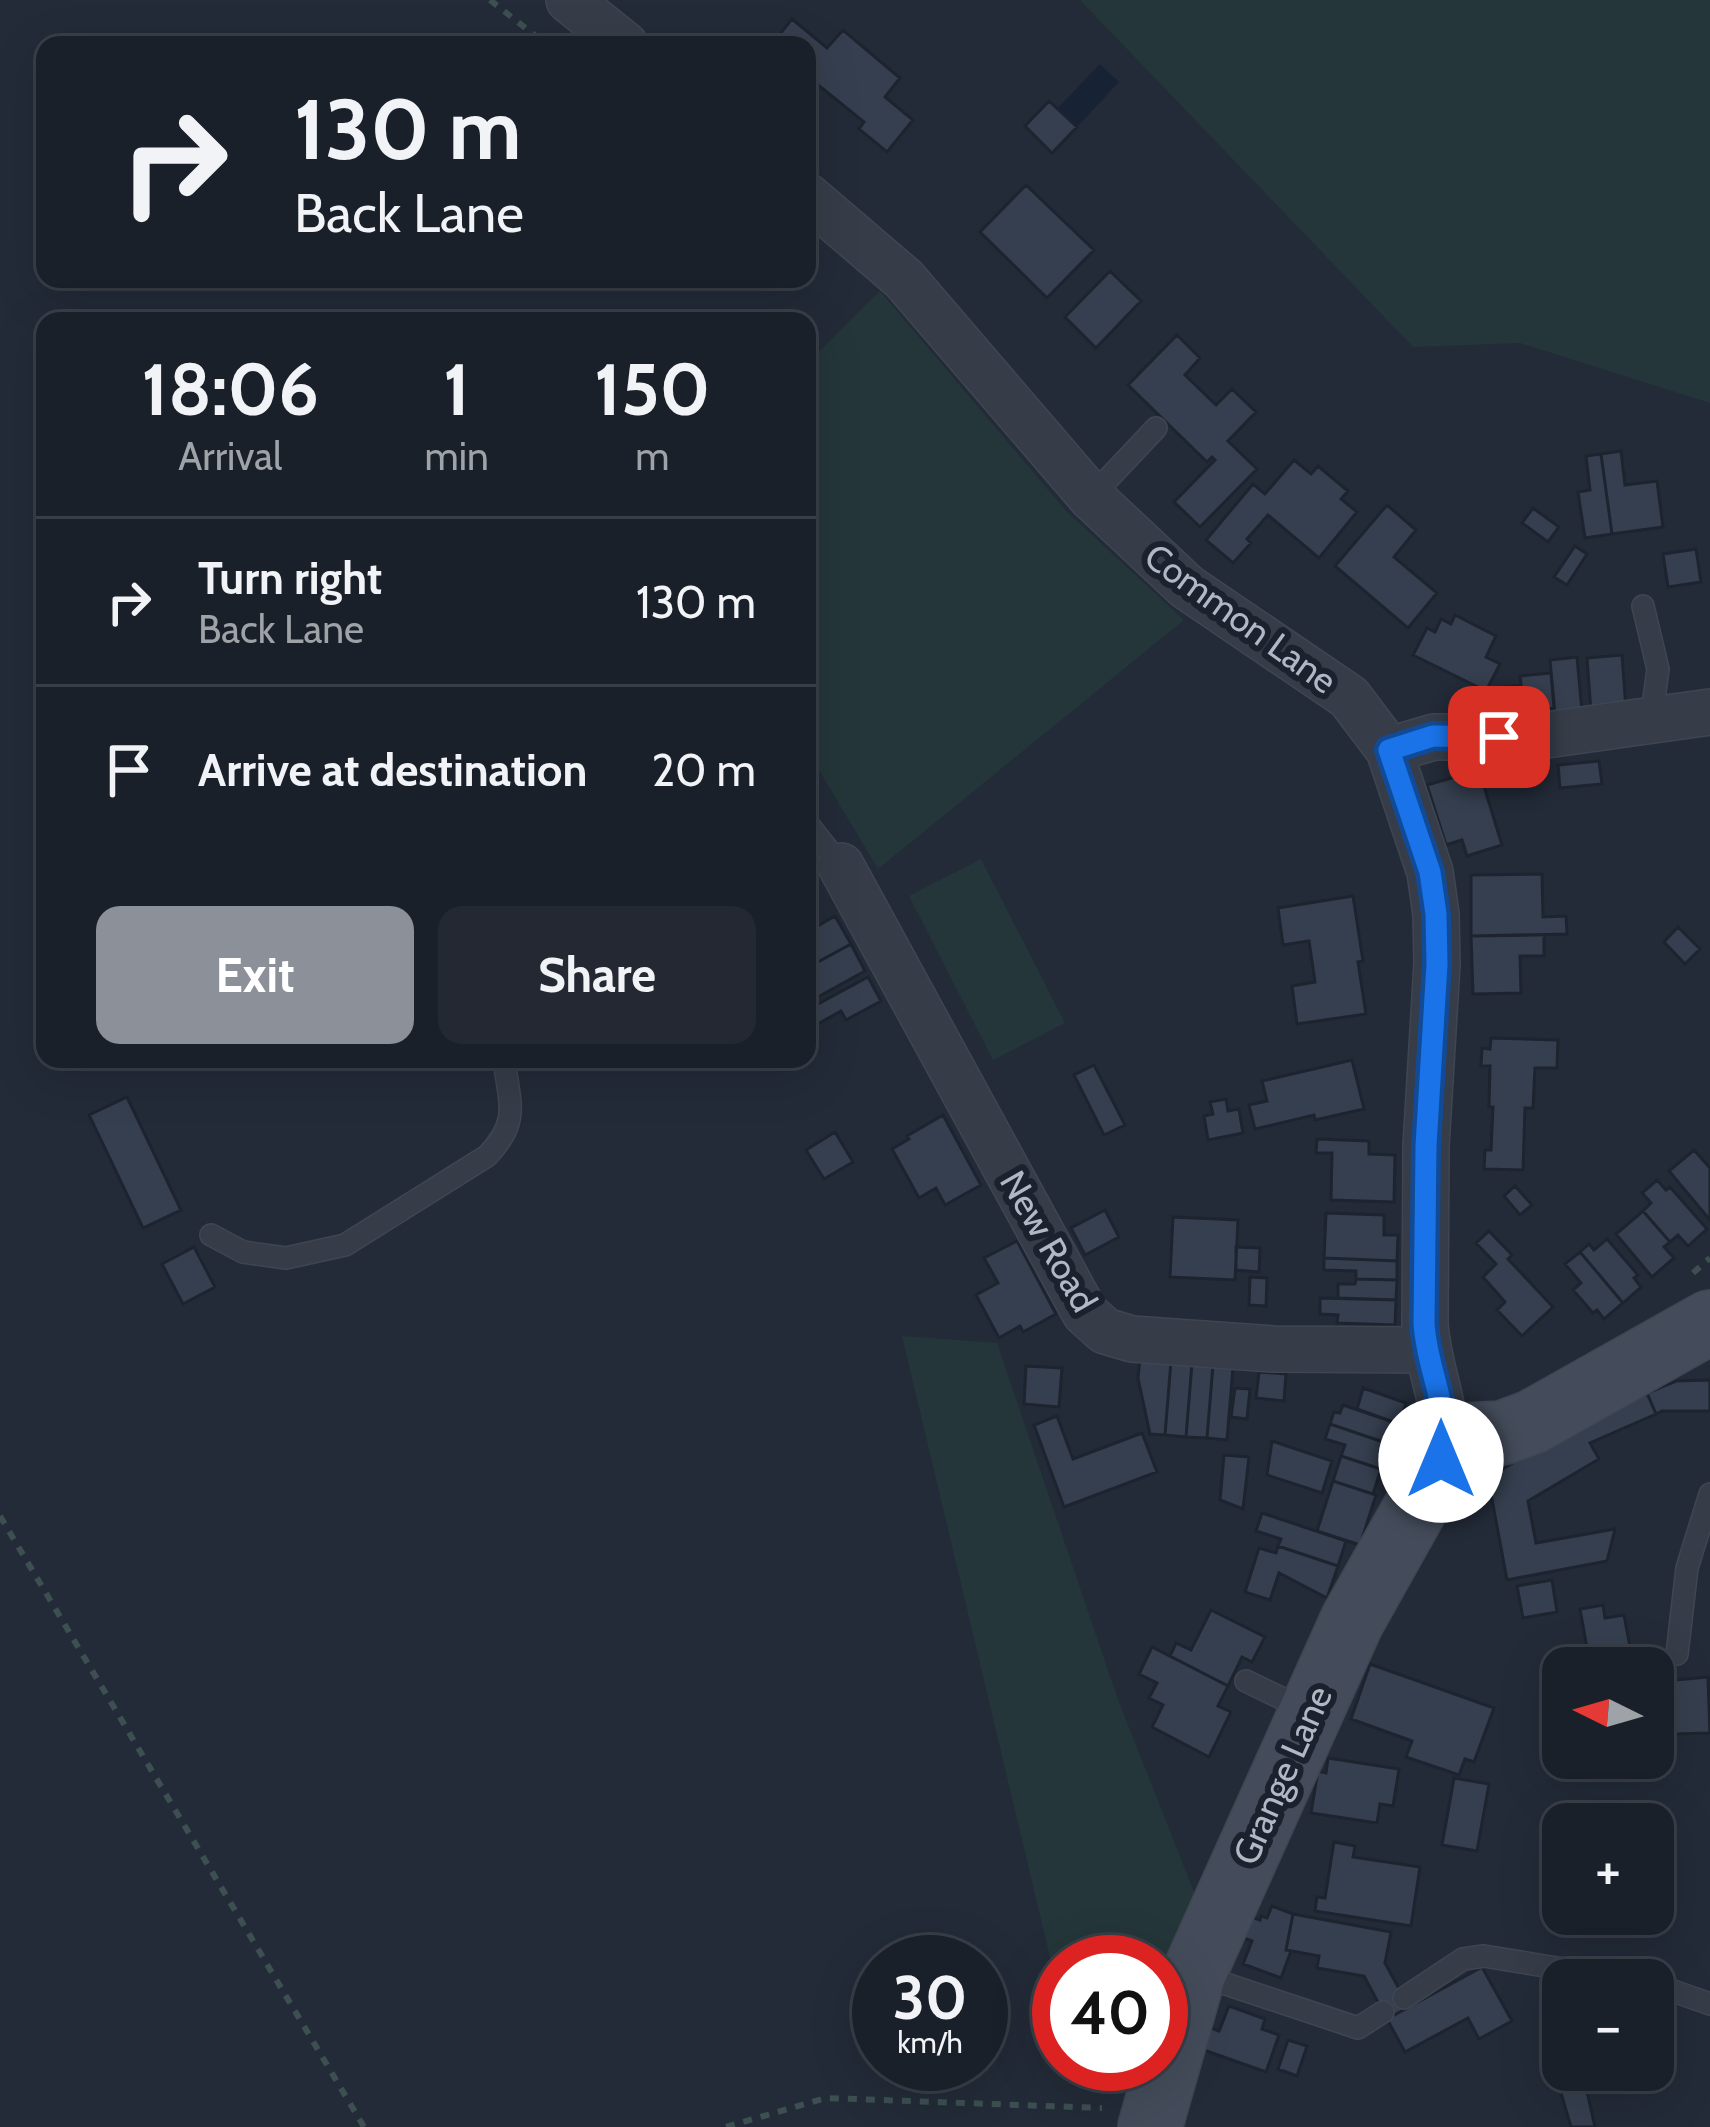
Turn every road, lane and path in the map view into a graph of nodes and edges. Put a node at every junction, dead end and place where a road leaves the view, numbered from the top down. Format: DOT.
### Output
graph roads {
  1 [pos="490,0"];
  2 [pos="568,0"];
  3 [pos="536,36"];
  4 [pos="614,36"];
  5 [pos="816,204"];
  6 [pos="1156,428"];
  7 [pos="1090,497"];
  8 [pos="1643,606"];
  9 [pos="1710,712"];
  10 [pos="1652,721"];
  11 [pos="1389,750"];
  12 [pos="816,834"];
  13 [pos="841,866"];
  14 [pos="505,1068"];
  15 [pos="211,1235"];
  16 [pos="1710,1322"];
  17 [pos="1426,1350"];
  18 [pos="1446,1436"];
  19 [pos="1710,1494"];
  20 [pos="0,1516"];
  21 [pos="1677,1654"];
  22 [pos="1246,1681"];
  23 [pos="1310,1712"];
  24 [pos="1542,1966"];
  25 [pos="1194,1973"];
  26 [pos="1674,1991"];
  27 [pos="1404,1998"];
  28 [pos="1710,2004"];
  29 [pos="1383,2012"];
  30 [pos="1151,2119"];
  31 [pos="364,2127"];
  32 [pos="726,2127"];
  1 -- 3 [label="path"];
  2 -- 4 [label="street"];
  5 -- 7 [label="street, Common Lane"];
  6 -- 7 [label="lane"];
  7 -- 11 [label="street, Common Lane"];
  8 -- 10 [label="lane"];
  9 -- 10 [label="street"];
  10 -- 11 [label="street"];
  11 -- 17 [label="street, Common Lane"];
  12 -- 13 [label="lane"];
  13 -- 17 [label="street, New Road"];
  14 -- 15 [label="lane"];
  16 -- 18 [label="street"];
  17 -- 18 [label="street, Common Lane"];
  18 -- 23 [label="street, Grange Lane"];
  19 -- 21 [label="lane"];
  20 -- 31 [label="path"];
  22 -- 23 [label="lane"];
  23 -- 25 [label="street, Grange Lane"];
  24 -- 27 [label="lane"];
  25 -- 29 [label="lane"];
  25 -- 30 [label="street, Grange Lane"];
  26 -- 28 [label="lane"];
  30 -- 32 [label="path"];
}
